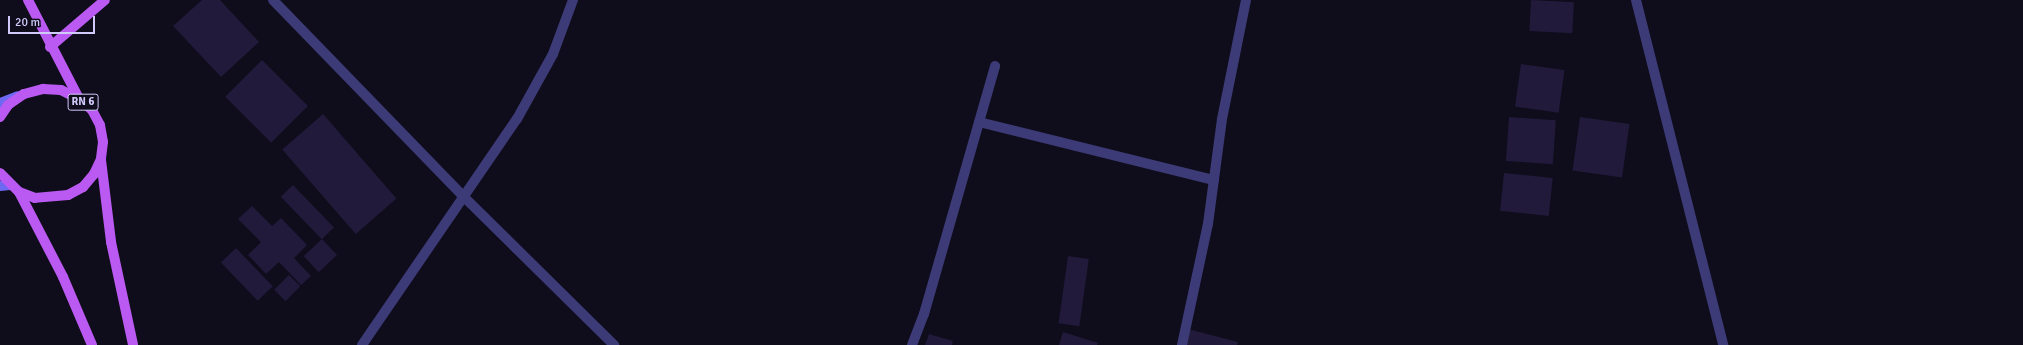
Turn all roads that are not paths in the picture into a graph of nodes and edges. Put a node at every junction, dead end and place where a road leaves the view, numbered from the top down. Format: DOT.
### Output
graph roads {
  1 [pos="28,0"];
  2 [pos="105,0"];
  3 [pos="273,0"];
  4 [pos="573,0"];
  5 [pos="1246,0"];
  6 [pos="1636,0"];
  7 [pos="50,47"];
  8 [pos="995,66"];
  9 [pos="24,94"];
  10 [pos="79,99"];
  11 [pos="0,103"];
  12 [pos="0,117"];
  13 [pos="979,122"];
  14 [pos="101,159"];
  15 [pos="0,173"];
  16 [pos="1214,180"];
  17 [pos="5,186"];
  18 [pos="19,192"];
  19 [pos="462,195"];
  20 [pos="92,345"];
  21 [pos="133,345"];
  22 [pos="362,345"];
  23 [pos="614,345"];
  24 [pos="912,345"];
  25 [pos="1182,345"];
  26 [pos="1723,345"];
  1 -- 7 [label="main road, RN 6"];
  2 -- 7 [label="main road"];
  3 -- 19 [label="street"];
  4 -- 19 [label="street"];
  5 -- 16 [label="street"];
  6 -- 26 [label="street"];
  7 -- 10 [label="main road, RN 6"];
  8 -- 13 [label="street"];
  9 -- 10 [label="main road, RN 6"];
  9 -- 11 [label="main road"];
  9 -- 12 [label="main road, RN 6"];
  10 -- 14 [label="main road, RN 6"];
  13 -- 16 [label="street"];
  13 -- 24 [label="street"];
  14 -- 18 [label="main road"];
  14 -- 21 [label="main road, RN 6"];
  15 -- 17 [label="main road"];
  16 -- 25 [label="street"];
  17 -- 18 [label="main road"];
  18 -- 20 [label="main road"];
  19 -- 22 [label="street"];
  19 -- 23 [label="street"];
}
